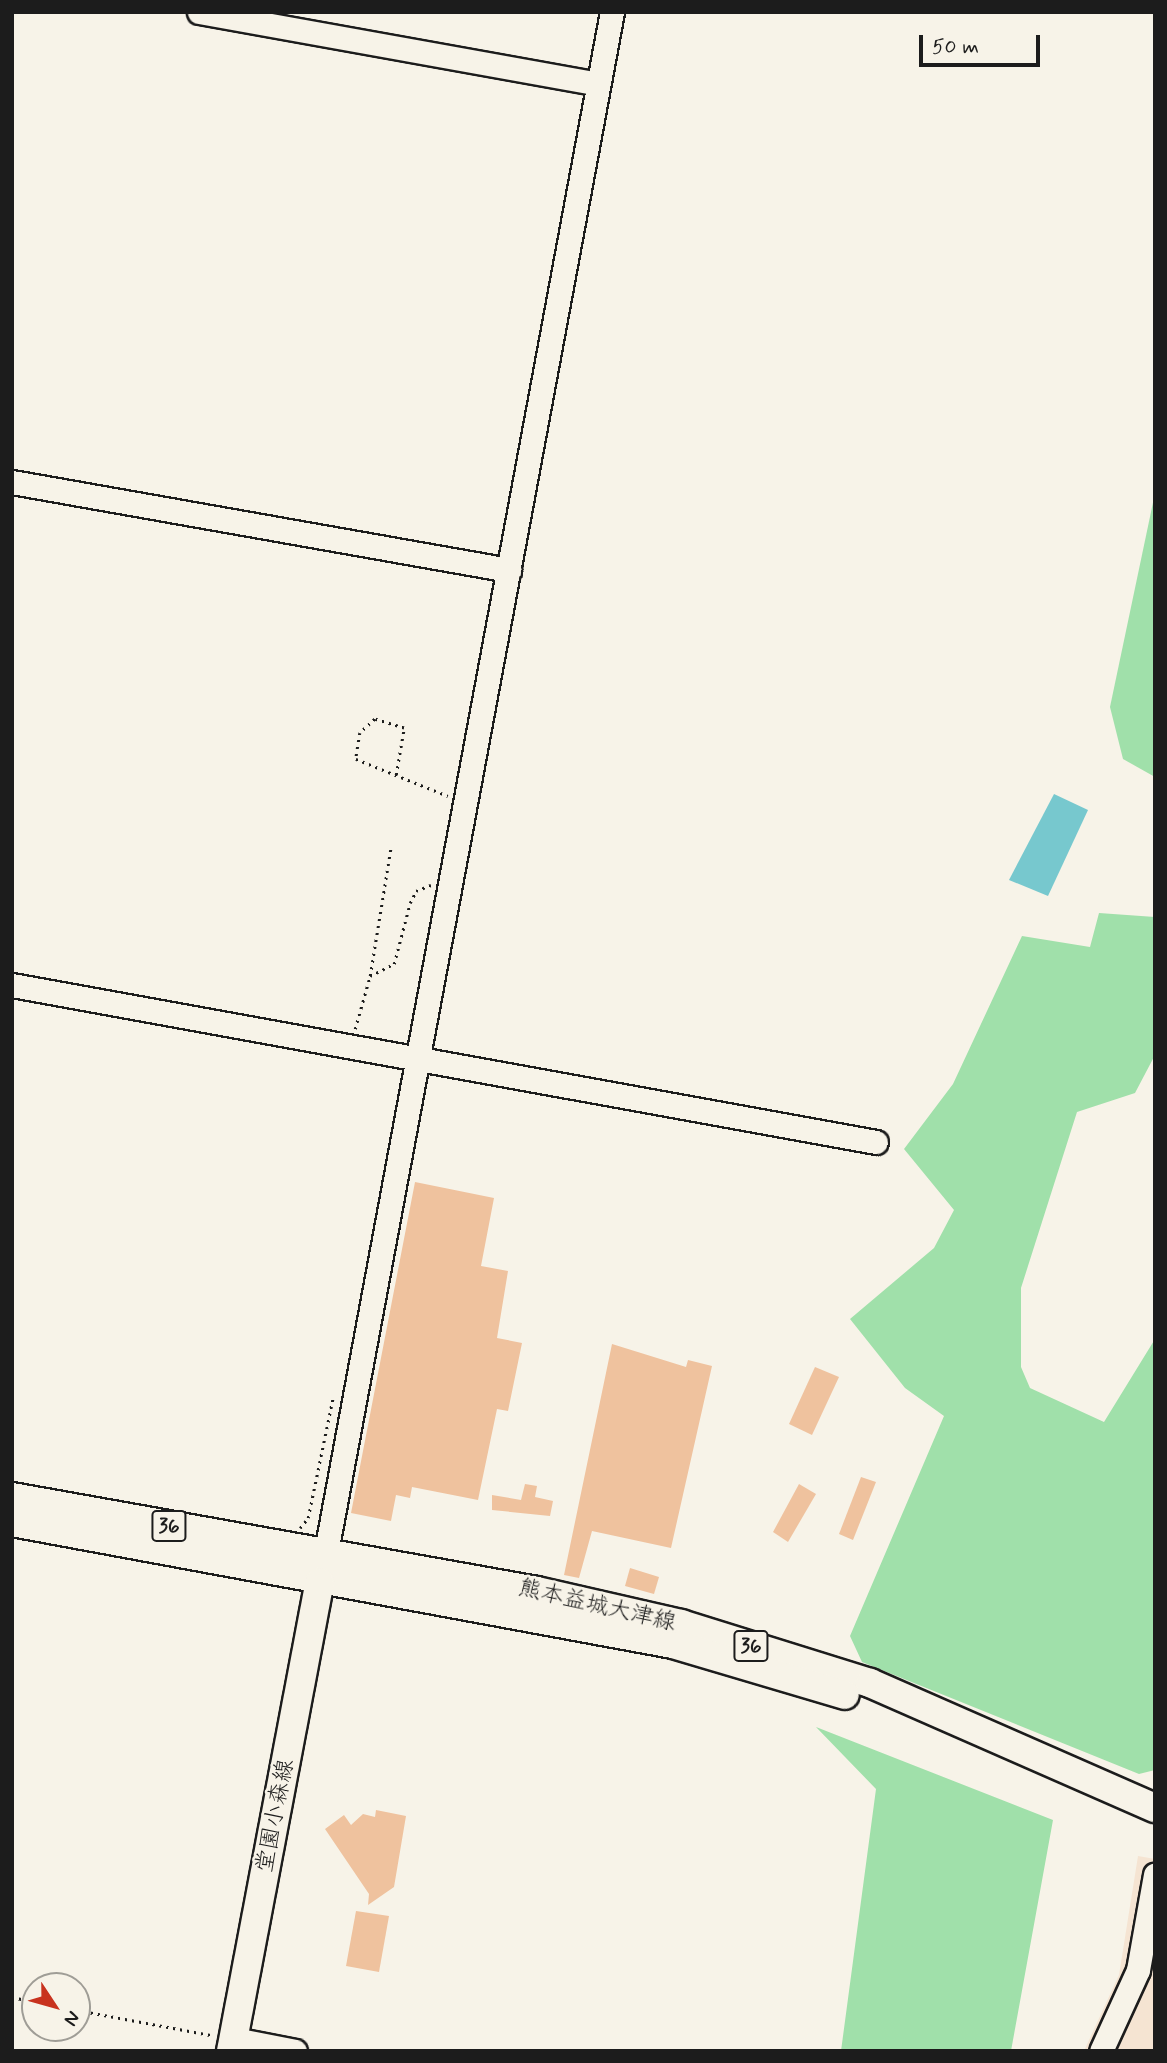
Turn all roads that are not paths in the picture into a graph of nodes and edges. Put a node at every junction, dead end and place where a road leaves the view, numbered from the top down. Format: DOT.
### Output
graph roads {
  1 [pos="199,12"];
  2 [pos="612,12"];
  3 [pos="598,84"];
  4 [pos="12,482"];
  5 [pos="509,570"];
  6 [pos="12,985"];
  7 [pos="417,1060"];
  8 [pos="876,1142"];
  9 [pos="12,1497"];
  10 [pos="12,1522"];
  11 [pos="322,1569"];
  12 [pos="1155,1808"];
  13 [pos="1155,1824"];
  14 [pos="1155,1875"];
  15 [pos="232,2045"];
  16 [pos="295,2051"];
  17 [pos="1101,2051"];
  1 -- 3 [label="street"];
  2 -- 3 [label="street"];
  3 -- 5 [label="street"];
  4 -- 5 [label="street"];
  5 -- 7 [label="street"];
  6 -- 7 [label="street"];
  7 -- 8 [label="street"];
  7 -- 11 [label="street"];
  9 -- 11 [label="main road, 熊本益城大津線 / 36"];
  10 -- 11 [label="main road, 熊本益城大津線 / 36"];
  11 -- 12 [label="main road, 熊本益城大津線 / 36"];
  11 -- 13 [label="main road, 熊本益城大津線 / 36"];
  11 -- 15 [label="main road, 堂園小森線"];
  14 -- 17 [label="street"];
  15 -- 16 [label="street"];
}
